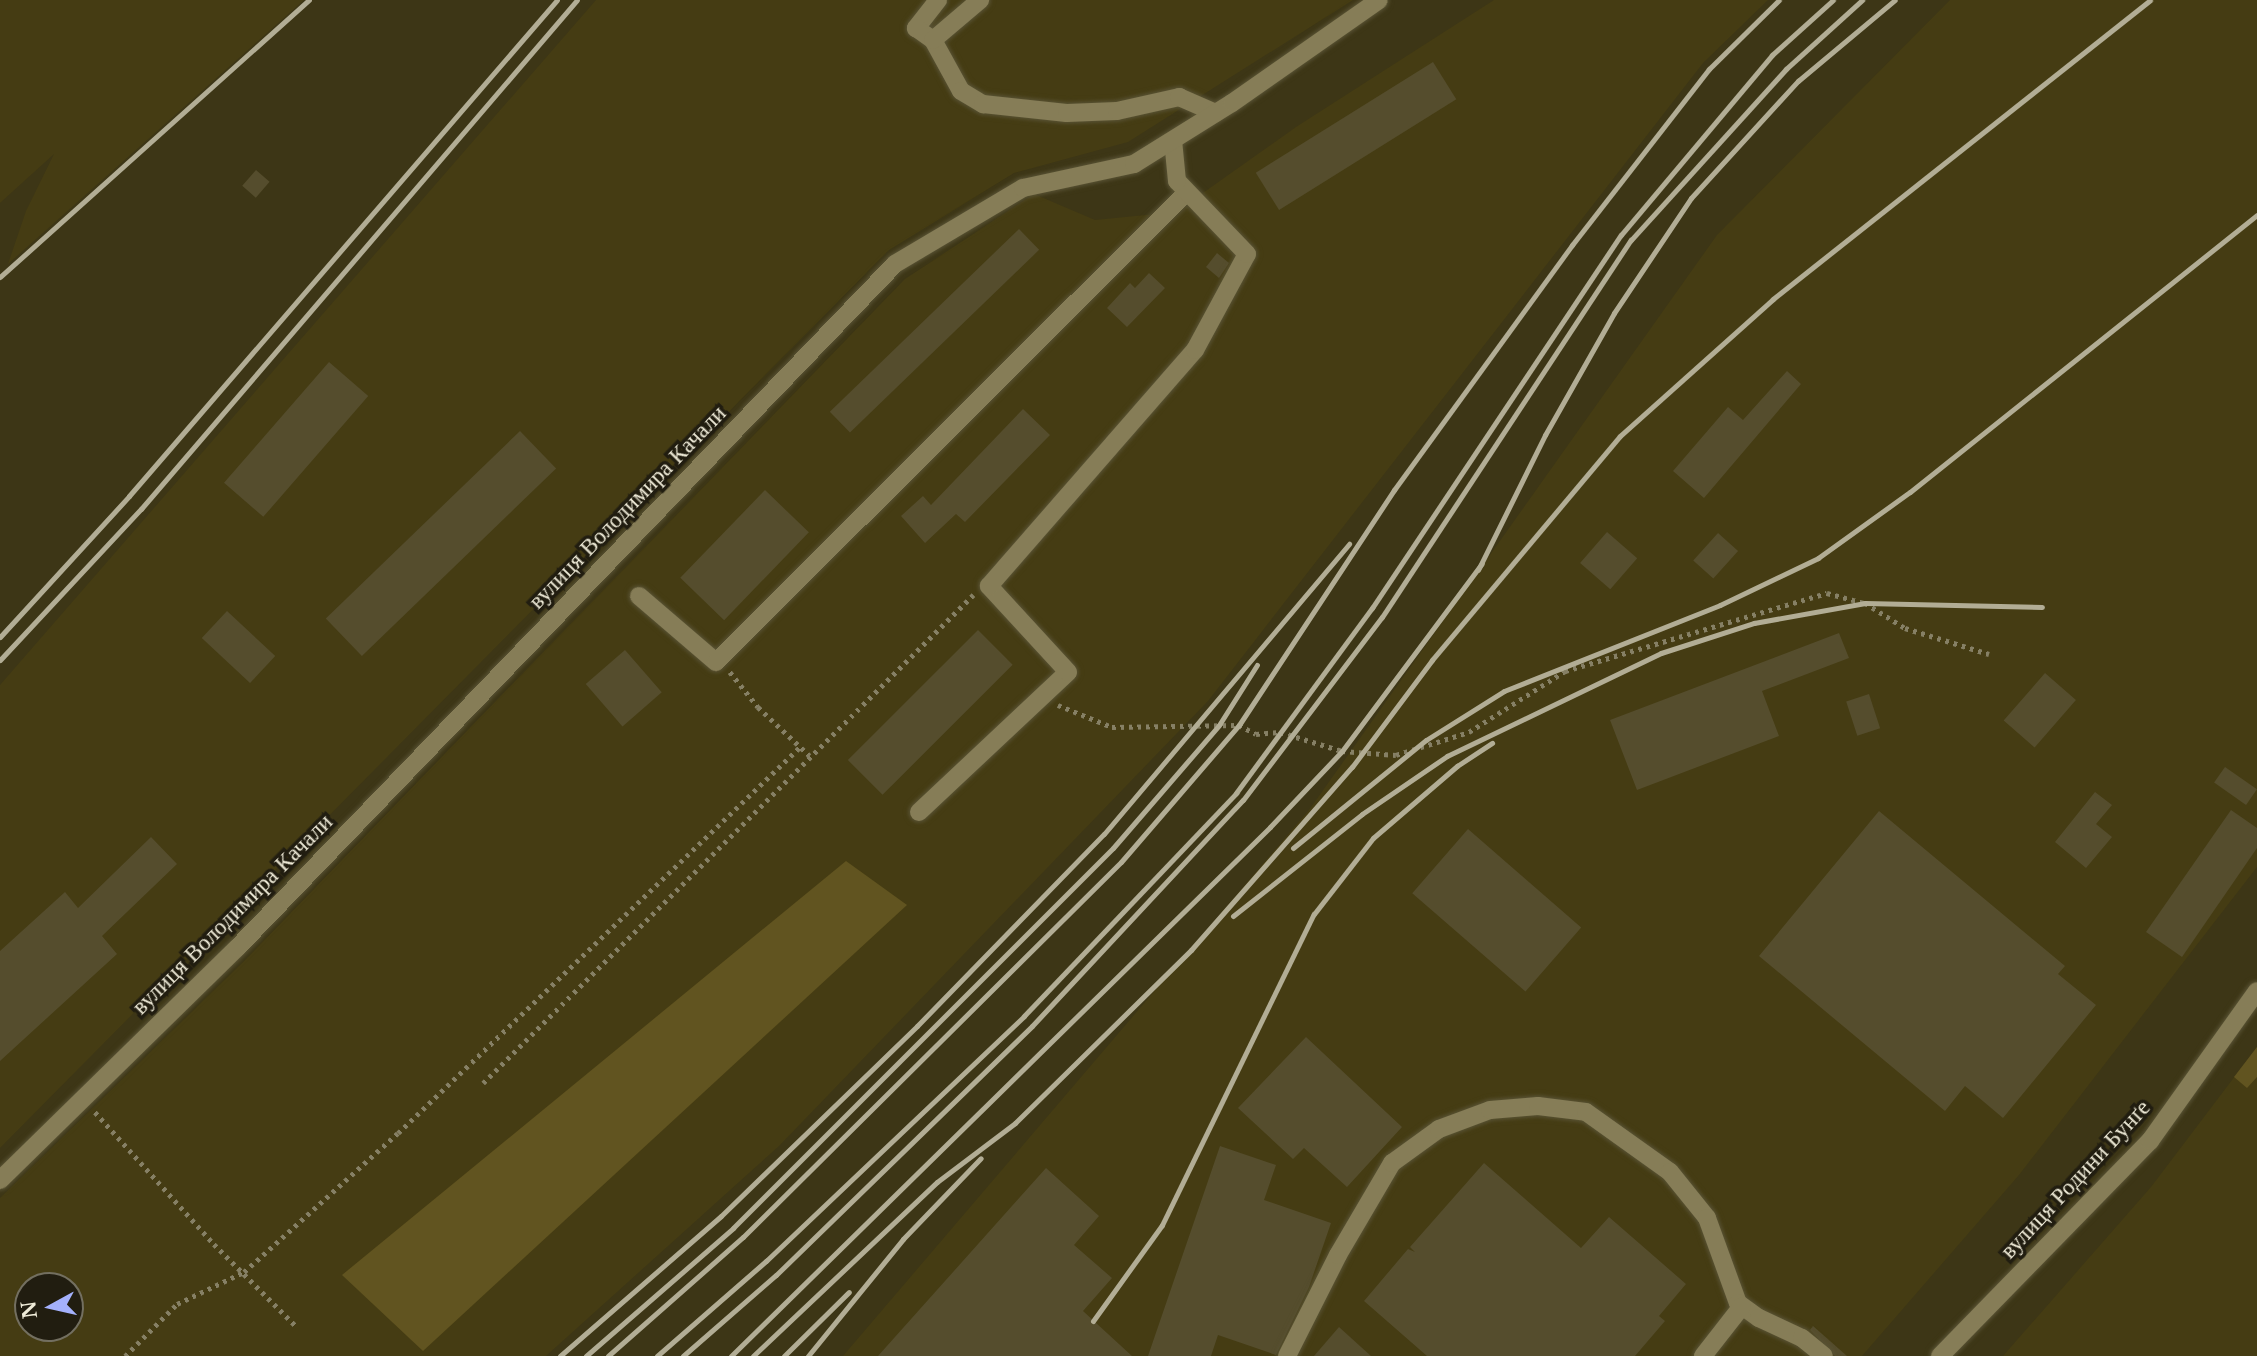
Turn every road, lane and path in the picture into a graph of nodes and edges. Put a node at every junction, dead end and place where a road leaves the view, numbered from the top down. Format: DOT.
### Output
graph roads {
  1 [pos="938,0"];
  2 [pos="980,0"];
  3 [pos="1379,0"];
  4 [pos="933,40"];
  5 [pos="1216,113"];
  6 [pos="1173,140"];
  7 [pos="1187,192"];
  8 [pos="989,586"];
  9 [pos="639,596"];
  10 [pos="1989,654"];
  11 [pos="716,662"];
  12 [pos="1041,698"];
  13 [pos="800,747"];
  14 [pos="810,757"];
  15 [pos="919,812"];
  16 [pos="2257,991"];
  17 [pos="483,1083"];
  18 [pos="83,1099"];
  19 [pos="0,1180"];
  20 [pos="244,1272"];
  21 [pos="1742,1306"];
  22 [pos="296,1326"];
  23 [pos="125,1356"];
  24 [pos="1287,1356"];
  25 [pos="1703,1356"];
  26 [pos="1824,1356"];
  27 [pos="1940,1356"];
  1 -- 4 [label="street"];
  2 -- 4 [label="street"];
  3 -- 5 [label="street, вулиця Володимира Качали"];
  4 -- 5 [label="street"];
  5 -- 6 [label="street, вулиця Володимира Качали"];
  6 -- 7 [label="street"];
  6 -- 18 [label="street, вулиця Володимира Качали"];
  7 -- 8 [label="street"];
  7 -- 11 [label="street"];
  8 -- 12 [label="street"];
  8 -- 14 [label="path"];
  9 -- 11 [label="street"];
  10 -- 12 [label="path"];
  11 -- 13 [label="path"];
  12 -- 15 [label="street"];
  13 -- 14 [label="path"];
  13 -- 20 [label="path"];
  14 -- 17 [label="path"];
  16 -- 27 [label="street, вулиця Родини Бунґе"];
  18 -- 19 [label="street, вулиця Володимира Качали"];
  18 -- 20 [label="path"];
  20 -- 22 [label="path"];
  20 -- 23 [label="path"];
  21 -- 24 [label="street"];
  21 -- 25 [label="street"];
  21 -- 26 [label="street"];
}
